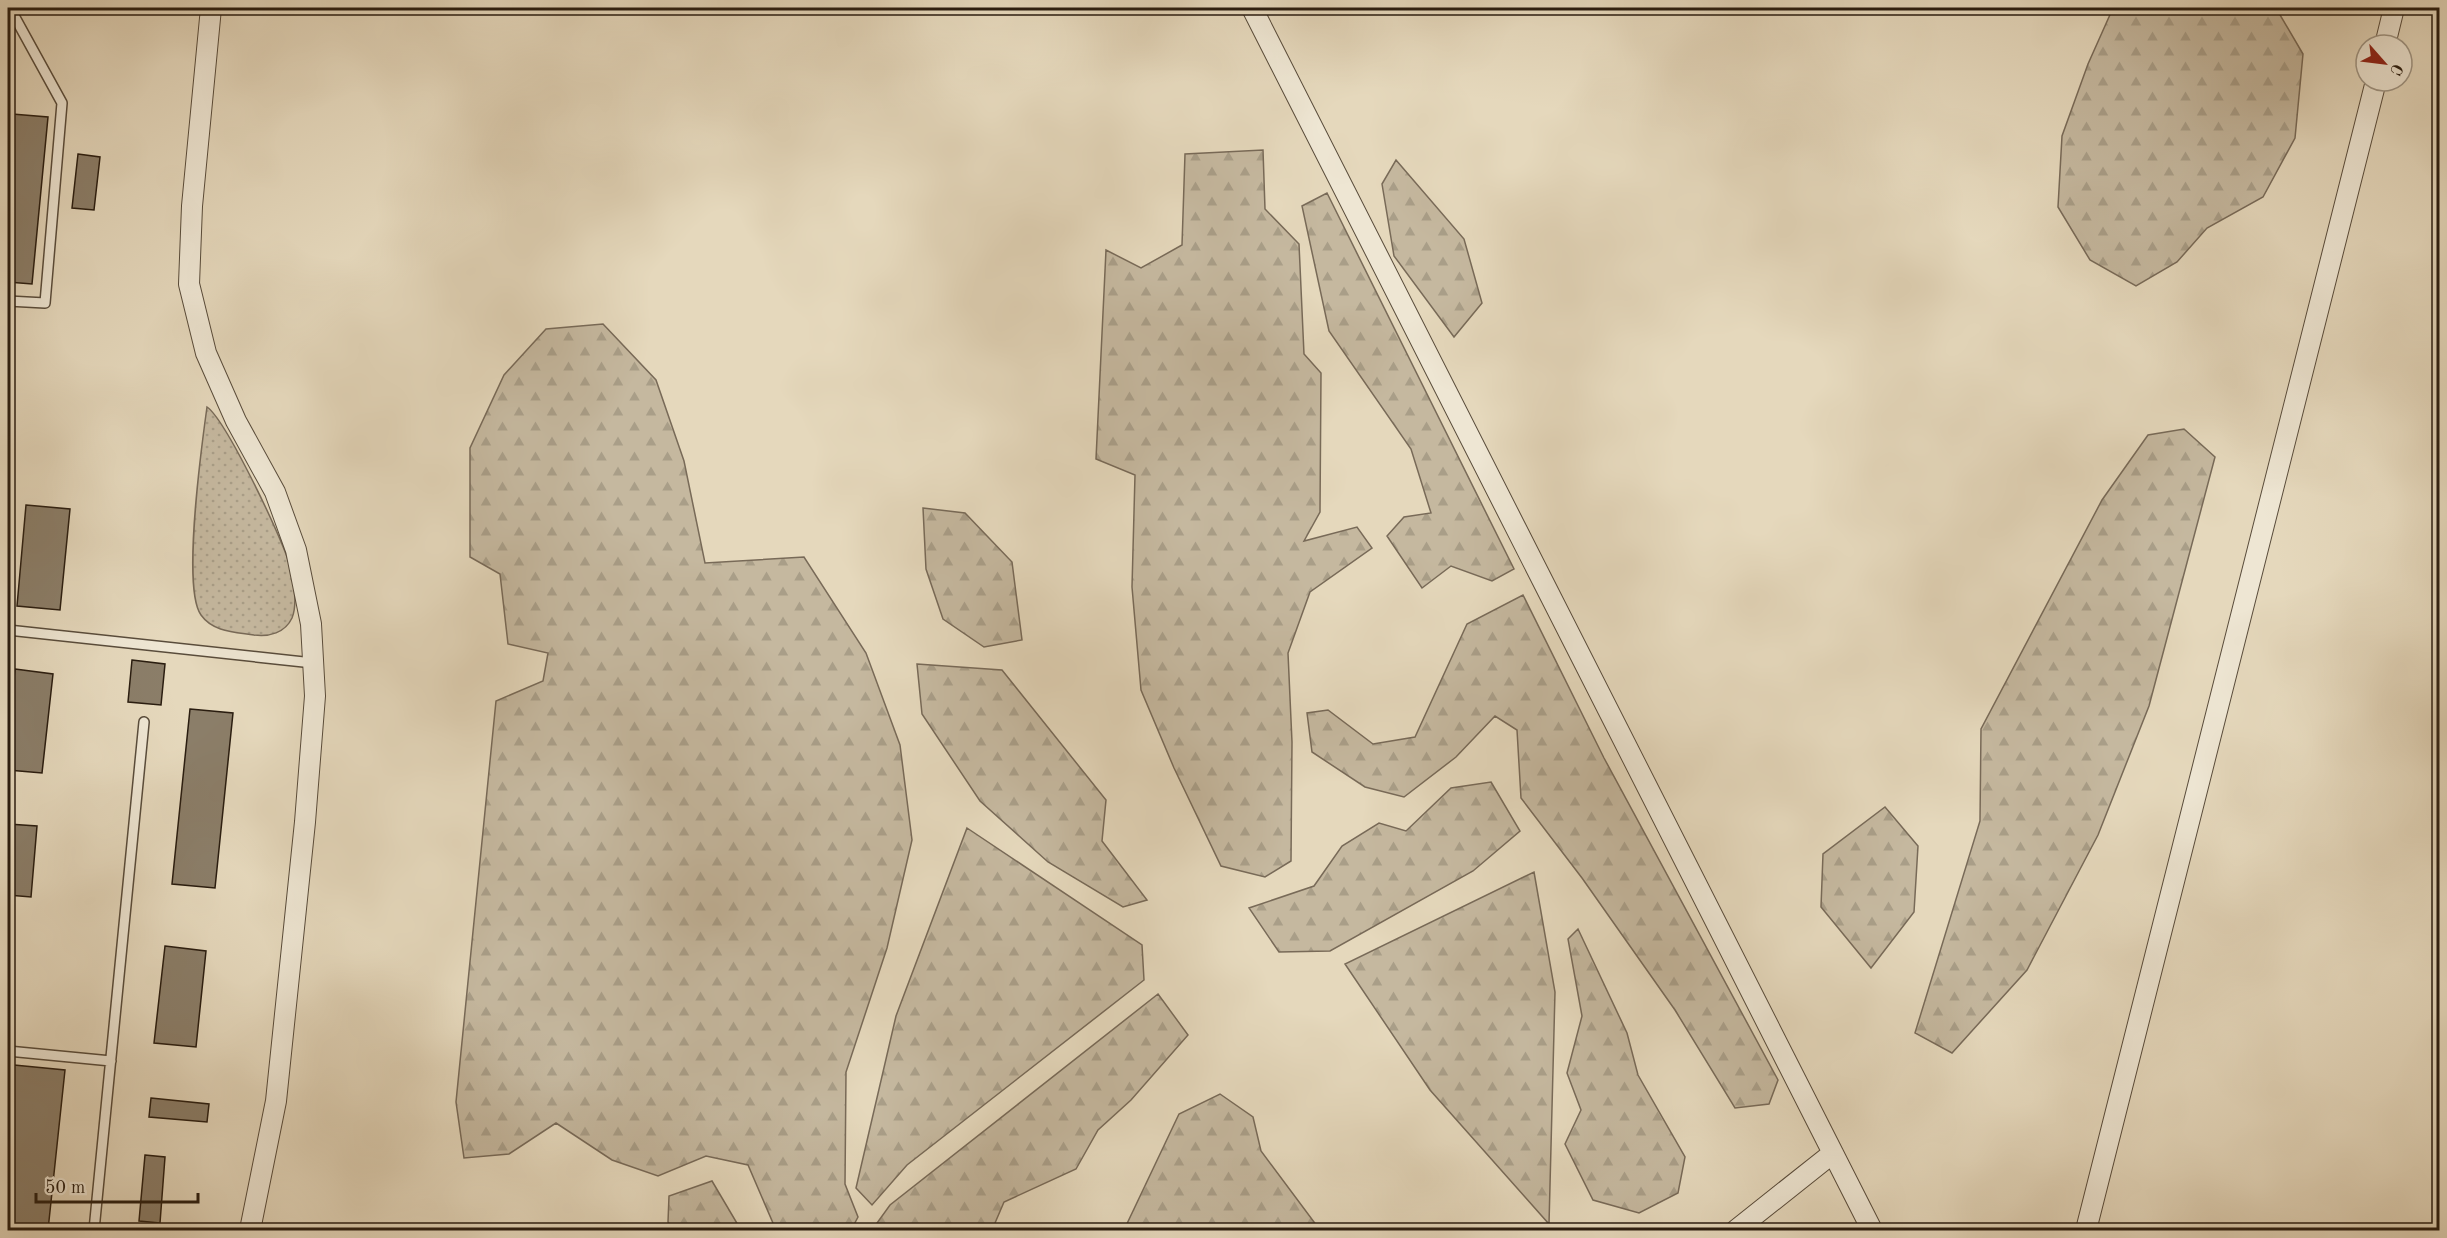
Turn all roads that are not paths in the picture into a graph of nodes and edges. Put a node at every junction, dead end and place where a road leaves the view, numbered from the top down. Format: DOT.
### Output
graph roads {
  1 [pos="211,8"];
  2 [pos="1252,8"];
  3 [pos="2394,8"];
  4 [pos="8,11"];
  5 [pos="2388,33"];
  6 [pos="2373,93"];
  7 [pos="8,301"];
  8 [pos="8,630"];
  9 [pos="313,663"];
  10 [pos="144,722"];
  11 [pos="8,1051"];
  12 [pos="111,1061"];
  13 [pos="1833,1153"];
  14 [pos="94,1230"];
  15 [pos="250,1230"];
  16 [pos="1736,1230"];
  17 [pos="1872,1230"];
  18 [pos="2086,1230"];
  1 -- 9 [label="street"];
  2 -- 13 [label="street"];
  3 -- 5 [label="street"];
  4 -- 7 [label="lane"];
  6 -- 18 [label="street"];
  8 -- 9 [label="lane"];
  9 -- 15 [label="street"];
  10 -- 12 [label="lane"];
  11 -- 12 [label="lane"];
  12 -- 14 [label="lane"];
  13 -- 16 [label="street"];
  13 -- 17 [label="street"];
}
